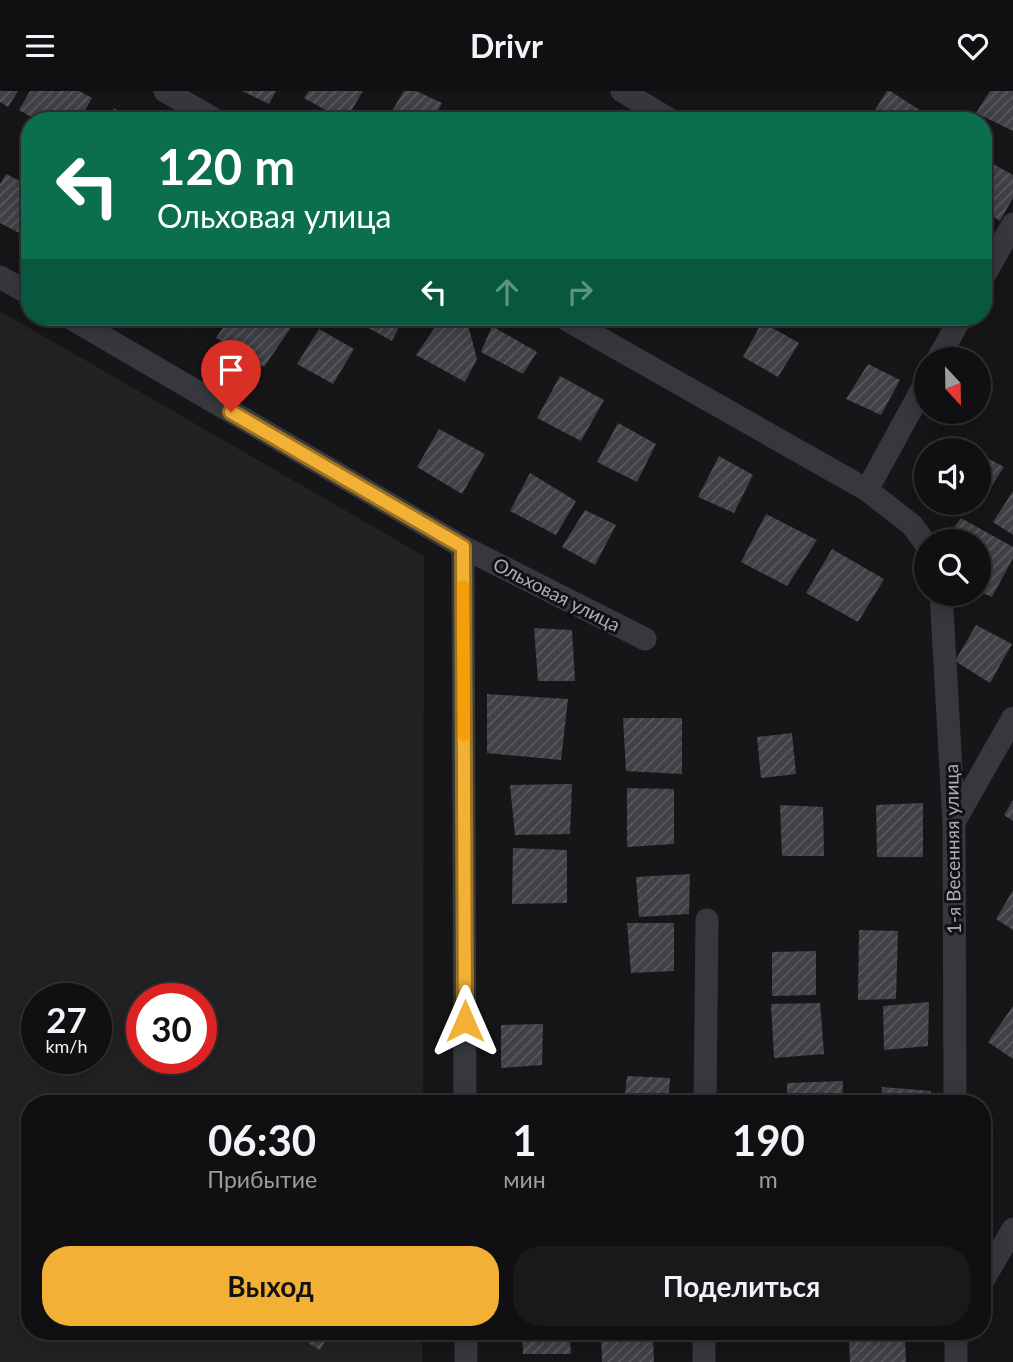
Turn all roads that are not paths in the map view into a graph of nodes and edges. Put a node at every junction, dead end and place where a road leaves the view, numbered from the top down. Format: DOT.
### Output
graph roads {
  1 [pos="165,91"];
  2 [pos="622,91"];
  3 [pos="201,112"];
  4 [pos="657,112"];
  5 [pos="1013,224"];
  6 [pos="992,262"];
  7 [pos="0,277"];
  8 [pos="21,289"];
  9 [pos="84,326"];
  10 [pos="578,326"];
  11 [pos="956,326"];
  12 [pos="945,347"];
  13 [pos="914,404"];
  14 [pos="867,490"];
  15 [pos="914,529"];
  16 [pos="463,547"];
  17 [pos="942,606"];
  18 [pos="645,639"];
  19 [pos="1013,717"];
  20 [pos="954,823"];
  21 [pos="706,920"];
  22 [pos="465,1095"];
  23 [pos="705,1095"];
  24 [pos="955,1095"];
  25 [pos="1013,1229"];
  26 [pos="991,1267"];
  27 [pos="466,1340"];
  28 [pos="704,1340"];
  29 [pos="956,1340"];
  30 [pos="466,1362"];
  31 [pos="704,1362"];
  32 [pos="956,1362"];
  1 -- 3 [label="street"];
  2 -- 4 [label="street"];
  5 -- 6 [label="street"];
  7 -- 8 [label="street"];
  9 -- 16 [label="street, Ольховая улица"];
  10 -- 14 [label="street"];
  11 -- 12 [label="street"];
  13 -- 14 [label="street"];
  14 -- 15 [label="street"];
  16 -- 18 [label="street, Ольховая улица"];
  16 -- 22 [label="street"];
  17 -- 20 [label="street, 1-я Весенняя улица"];
  19 -- 20 [label="street"];
  20 -- 24 [label="street, 1-я Весенняя улица"];
  21 -- 23 [label="street"];
  25 -- 26 [label="street"];
  27 -- 30 [label="street"];
  28 -- 31 [label="street"];
  29 -- 32 [label="street"];
}
